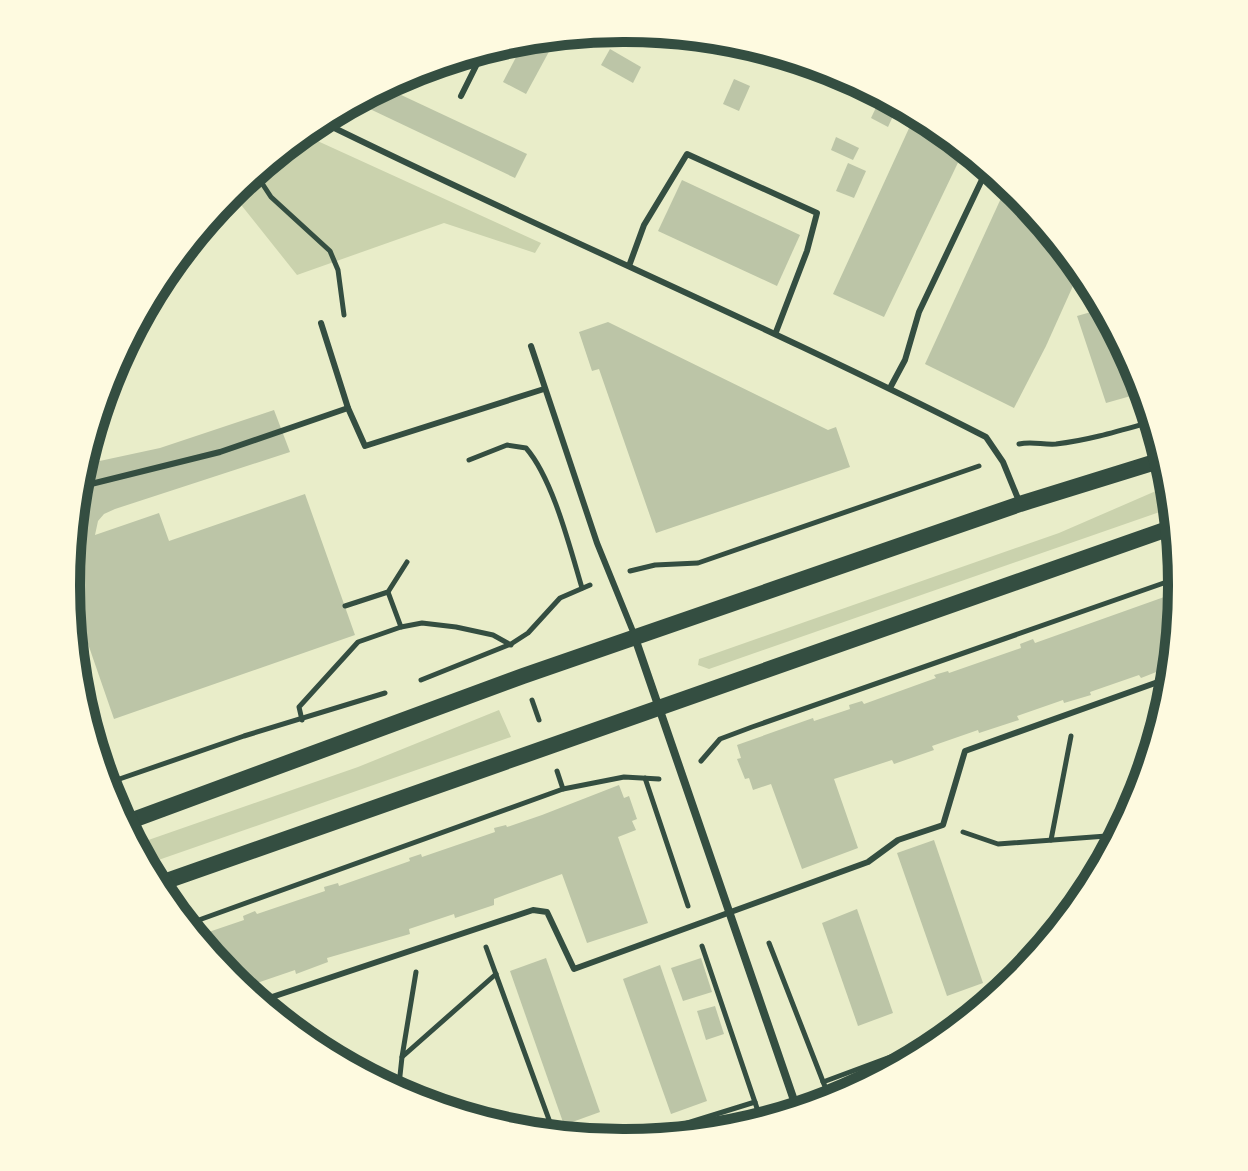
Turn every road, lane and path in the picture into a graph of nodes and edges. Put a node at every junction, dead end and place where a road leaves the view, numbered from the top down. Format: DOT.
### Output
graph roads {
  1 [pos="478,63"];
  2 [pos="461,96"];
  3 [pos="333,127"];
  4 [pos="983,178"];
  5 [pos="261,182"];
  6 [pos="629,266"];
  7 [pos="344,316"];
  8 [pos="321,323"];
  9 [pos="776,332"];
  10 [pos="531,346"];
  11 [pos="890,388"];
  12 [pos="544,389"];
  13 [pos="348,408"];
  14 [pos="1143,424"];
  15 [pos="1021,443"];
  16 [pos="469,460"];
  17 [pos="1153,463"];
  18 [pos="976,467"];
  19 [pos="90,485"];
  20 [pos="1020,504"];
  21 [pos="1164,530"];
  22 [pos="407,562"];
  23 [pos="635,569"];
  24 [pos="1168,582"];
  25 [pos="590,585"];
  26 [pos="582,588"];
  27 [pos="388,592"];
  28 [pos="345,606"];
  29 [pos="401,627"];
  30 [pos="635,638"];
  31 [pos="511,644"];
  32 [pos="1159,682"];
  33 [pos="413,683"];
  34 [pos="399,689"];
  35 [pos="530,697"];
  36 [pos="659,707"];
  37 [pos="1075,711"];
  38 [pos="302,720"];
  39 [pos="542,726"];
  40 [pos="702,761"];
  41 [pos="556,766"];
  42 [pos="695,768"];
  43 [pos="707,775"];
  44 [pos="645,778"];
  45 [pos="662,779"];
  46 [pos="117,780"];
  47 [pos="563,789"];
  48 [pos="134,820"];
  49 [pos="943,825"];
  50 [pos="1106,836"];
  51 [pos="1051,840"];
  52 [pos="168,880"];
  53 [pos="753,903"];
  54 [pos="729,912"];
  55 [pos="197,921"];
  56 [pos="695,924"];
  57 [pos="479,927"];
  58 [pos="418,958"];
  59 [pos="496,974"];
  60 [pos="270,998"];
  61 [pos="900,1053"];
  62 [pos="402,1057"];
  63 [pos="399,1080"];
  64 [pos="823,1082"];
  65 [pos="826,1090"];
  66 [pos="794,1101"];
  67 [pos="755,1102"];
  68 [pos="758,1112"];
  69 [pos="550,1124"];
  70 [pos="678,1126"];
  1 -- 2 [label="lane"];
  3 -- 6 [label="lane"];
  4 -- 11 [label="lane"];
  5 -- 7 [label="path"];
  6 -- 9 [label="lane"];
  6 -- 9 [label="lane"];
  8 -- 13 [label="lane"];
  9 -- 11 [label="lane"];
  10 -- 12 [label="lane"];
  11 -- 20 [label="lane"];
  12 -- 13 [label="lane"];
  12 -- 30 [label="lane"];
  13 -- 19 [label="lane"];
  14 -- 15 [label="path"];
  16 -- 26 [label="path"];
  17 -- 20 [label="main road"];
  18 -- 23 [label="path"];
  20 -- 30 [label="main road"];
  21 -- 36 [label="main road"];
  22 -- 27 [label="path"];
  24 -- 40 [label="path"];
  25 -- 26 [label="path"];
  26 -- 31 [label="path"];
  27 -- 28 [label="path"];
  27 -- 29 [label="path"];
  29 -- 31 [label="path"];
  29 -- 38 [label="path"];
  30 -- 36 [label="street"];
  30 -- 48 [label="main road"];
  31 -- 33 [label="path"];
  32 -- 37 [label="lane"];
  34 -- 38 [label="path"];
  35 -- 39 [label="path"];
  36 -- 52 [label="main road"];
  36 -- 54 [label="street"];
  37 -- 49 [label="lane"];
  37 -- 51 [label="path"];
  38 -- 46 [label="path"];
  40 -- 42 [label="path"];
  40 -- 43 [label="path"];
  41 -- 47 [label="path"];
  44 -- 45 [label="path"];
  44 -- 47 [label="path"];
  44 -- 56 [label="path"];
  47 -- 55 [label="path"];
  49 -- 51 [label="path"];
  49 -- 53 [label="lane"];
  50 -- 51 [label="path"];
  53 -- 54 [label="lane"];
  53 -- 64 [label="path"];
  54 -- 56 [label="lane"];
  54 -- 66 [label="street"];
  56 -- 57 [label="lane"];
  56 -- 67 [label="path"];
  57 -- 59 [label="path"];
  57 -- 60 [label="lane"];
  58 -- 62 [label="path"];
  59 -- 62 [label="path"];
  59 -- 69 [label="path"];
  61 -- 64 [label="path"];
  62 -- 63 [label="path"];
  64 -- 65 [label="path"];
  67 -- 68 [label="path"];
  67 -- 70 [label="path"];
}
